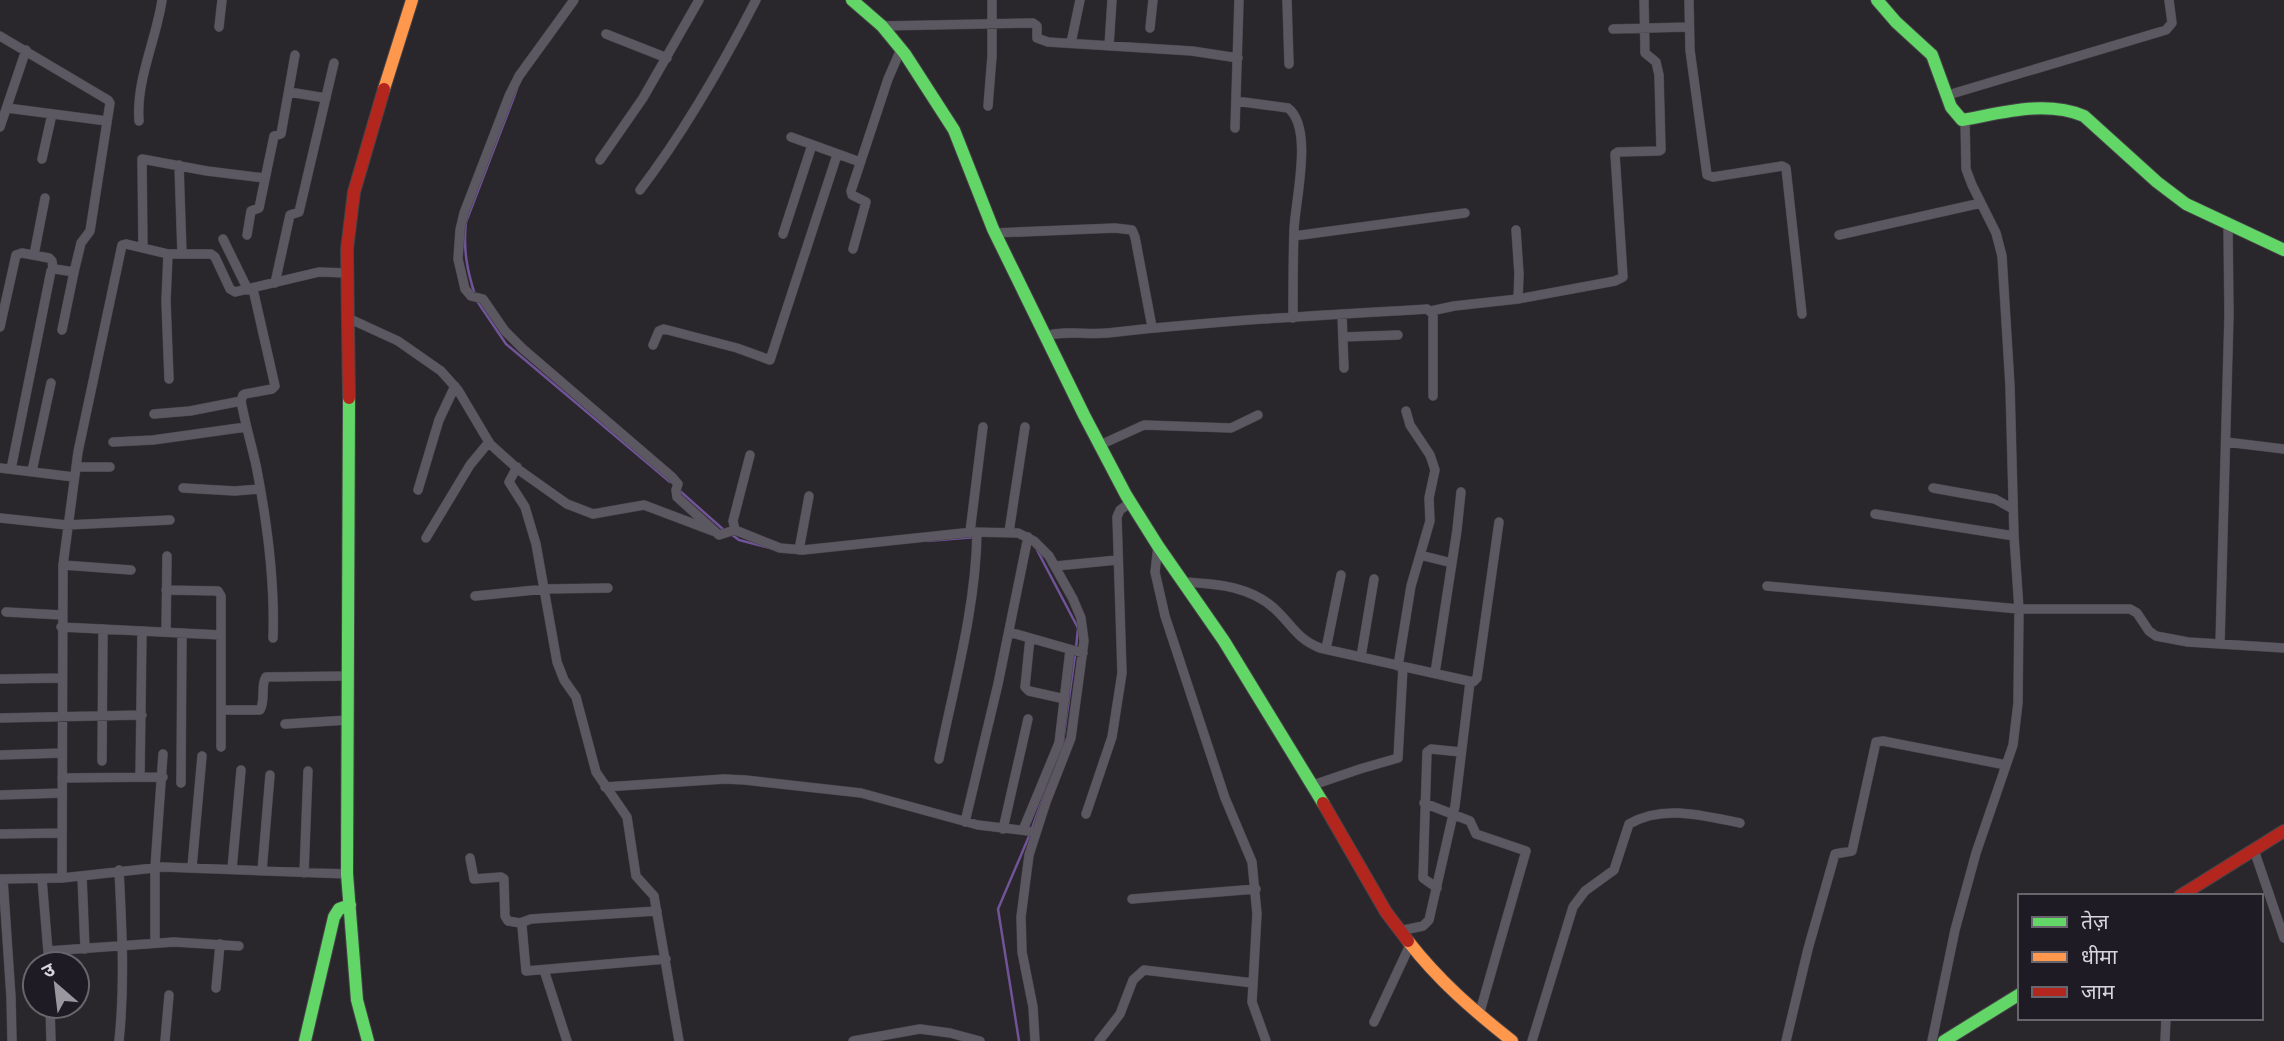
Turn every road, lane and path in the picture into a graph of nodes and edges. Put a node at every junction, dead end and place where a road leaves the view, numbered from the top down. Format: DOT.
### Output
graph roads {
  1 [pos="162,0"];
  2 [pos="222,0"];
  3 [pos="412,0"];
  4 [pos="573,0"];
  5 [pos="699,0"];
  6 [pos="756,0"];
  7 [pos="852,0"];
  8 [pos="992,0"];
  9 [pos="1080,0"];
  10 [pos="1112,0"];
  11 [pos="1153,0"];
  12 [pos="1239,0"];
  13 [pos="1287,0"];
  14 [pos="1644,0"];
  15 [pos="1689,0"];
  16 [pos="1877,0"];
  17 [pos="2169,0"];
  18 [pos="992,25"];
  19 [pos="882,26"];
  20 [pos="219,27"];
  21 [pos="1689,27"];
  22 [pos="1150,28"];
  23 [pos="1614,29"];
  24 [pos="1646,29"];
  25 [pos="606,34"];
  26 [pos="0,36"];
  27 [pos="1071,43"];
  28 [pos="1110,46"];
  29 [pos="901,49"];
  30 [pos="26,50"];
  31 [pos="295,55"];
  32 [pos="667,58"];
  33 [pos="1238,58"];
  34 [pos="334,63"];
  35 [pos="1289,64"];
  36 [pos="289,92"];
  37 [pos="1948,95"];
  38 [pos="326,98"];
  39 [pos="1236,101"];
  40 [pos="988,106"];
  41 [pos="7,108"];
  42 [pos="52,114"];
  43 [pos="1965,120"];
  44 [pos="107,121"];
  45 [pos="139,121"];
  46 [pos="0,127"];
  47 [pos="1235,128"];
  48 [pos="791,137"];
  49 [pos="812,145"];
  50 [pos="837,155"];
  51 [pos="42,159"];
  52 [pos="600,160"];
  53 [pos="860,162"];
  54 [pos="179,165"];
  55 [pos="265,178"];
  56 [pos="640,190"];
  57 [pos="45,198"];
  58 [pos="1981,203"];
  59 [pos="1465,213"];
  60 [pos="2228,224"];
  61 [pos="1516,230"];
  62 [pos="995,233"];
  63 [pos="783,234"];
  64 [pos="247,235"];
  65 [pos="1839,235"];
  66 [pos="1294,236"];
  67 [pos="223,239"];
  68 [pos="143,248"];
  69 [pos="853,249"];
  70 [pos="2284,250"];
  71 [pos="168,254"];
  72 [pos="183,254"];
  73 [pos="34,255"];
  74 [pos="53,269"];
  75 [pos="74,272"];
  76 [pos="347,273"];
  77 [pos="275,283"];
  78 [pos="250,290"];
  79 [pos="1518,299"];
  80 [pos="1431,311"];
  81 [pos="1342,314"];
  82 [pos="1802,314"];
  83 [pos="348,318"];
  84 [pos="1293,318"];
  85 [pos="0,327"];
  86 [pos="1152,327"];
  87 [pos="62,330"];
  88 [pos="1398,335"];
  89 [pos="1045,337"];
  90 [pos="1343,337"];
  91 [pos="653,345"];
  92 [pos="1344,368"];
  93 [pos="169,379"];
  94 [pos="51,383"];
  95 [pos="455,386"];
  96 [pos="1433,396"];
  97 [pos="242,401"];
  98 [pos="1406,411"];
  99 [pos="154,414"];
  100 [pos="1258,415"];
  101 [pos="246,427"];
  102 [pos="983,427"];
  103 [pos="1025,427"];
  104 [pos="113,442"];
  105 [pos="489,442"];
  106 [pos="2226,442"];
  107 [pos="1100,445"];
  108 [pos="2284,449"];
  109 [pos="750,455"];
  110 [pos="110,467"];
  111 [pos="517,467"];
  112 [pos="0,468"];
  113 [pos="11,469"];
  114 [pos="32,471"];
  115 [pos="75,472"];
  116 [pos="183,488"];
  117 [pos="1934,488"];
  118 [pos="260,489"];
  119 [pos="418,490"];
  120 [pos="1461,492"];
  121 [pos="809,496"];
  122 [pos="1130,502"];
  123 [pos="2013,509"];
  124 [pos="1875,514"];
  125 [pos="0,518"];
  126 [pos="170,520"];
  127 [pos="1499,522"];
  128 [pos="67,525"];
  129 [pos="715,531"];
  130 [pos="731,531"];
  131 [pos="1009,532"];
  132 [pos="975,535"];
  133 [pos="2014,536"];
  134 [pos="426,538"];
  135 [pos="1027,540"];
  136 [pos="1158,546"];
  137 [pos="799,550"];
  138 [pos="1420,555"];
  139 [pos="167,556"];
  140 [pos="1117,560"];
  141 [pos="1452,563"];
  142 [pos="63,565"];
  143 [pos="1056,566"];
  144 [pos="131,570"];
  145 [pos="1341,575"];
  146 [pos="1374,579"];
  147 [pos="1184,582"];
  148 [pos="1767,586"];
  149 [pos="608,588"];
  150 [pos="545,589"];
  151 [pos="166,590"];
  152 [pos="475,596"];
  153 [pos="2019,609"];
  154 [pos="6,612"];
  155 [pos="62,615"];
  156 [pos="61,627"];
  157 [pos="103,629"];
  158 [pos="142,631"];
  159 [pos="166,632"];
  160 [pos="1009,632"];
  161 [pos="182,633"];
  162 [pos="221,635"];
  163 [pos="273,638"];
  164 [pos="1030,638"];
  165 [pos="2220,644"];
  166 [pos="2284,648"];
  167 [pos="1326,649"];
  168 [pos="1076,651"];
  169 [pos="1361,657"];
  170 [pos="1401,667"];
  171 [pos="1435,673"];
  172 [pos="348,676"];
  173 [pos="62,678"];
  174 [pos="0,680"];
  175 [pos="1470,682"];
  176 [pos="1065,699"];
  177 [pos="221,710"];
  178 [pos="142,715"];
  179 [pos="61,716"];
  180 [pos="103,716"];
  181 [pos="0,718"];
  182 [pos="1028,719"];
  183 [pos="348,720"];
  184 [pos="285,724"];
  185 [pos="221,747"];
  186 [pos="1461,752"];
  187 [pos="62,753"];
  188 [pos="163,754"];
  189 [pos="0,755"];
  190 [pos="202,756"];
  191 [pos="939,759"];
  192 [pos="102,761"];
  193 [pos="2006,765"];
  194 [pos="241,771"];
  195 [pos="308,771"];
  196 [pos="270,775"];
  197 [pos="62,778"];
  198 [pos="140,778"];
  199 [pos="163,778"];
  200 [pos="181,783"];
  201 [pos="1313,785"];
  202 [pos="605,788"];
  203 [pos="62,793"];
  204 [pos="0,795"];
  205 [pos="1424,803"];
  206 [pos="1453,813"];
  207 [pos="1086,814"];
  208 [pos="965,822"];
  209 [pos="1740,823"];
  210 [pos="1003,828"];
  211 [pos="1030,831"];
  212 [pos="2284,831"];
  213 [pos="62,833"];
  214 [pos="0,834"];
  215 [pos="2254,850"];
  216 [pos="470,858"];
  217 [pos="155,867"];
  218 [pos="192,867"];
  219 [pos="232,869"];
  220 [pos="119,870"];
  221 [pos="262,871"];
  222 [pos="304,873"];
  223 [pos="347,874"];
  224 [pos="82,876"];
  225 [pos="62,878"];
  226 [pos="1,879"];
  227 [pos="42,879"];
  228 [pos="1437,888"];
  229 [pos="1256,890"];
  230 [pos="2183,894"];
  231 [pos="1132,899"];
  232 [pos="350,905"];
  233 [pos="657,911"];
  234 [pos="520,923"];
  235 [pos="1399,931"];
  236 [pos="2284,938"];
  237 [pos="155,943"];
  238 [pos="220,944"];
  239 [pos="1410,945"];
  240 [pos="239,946"];
  241 [pos="123,947"];
  242 [pos="85,948"];
  243 [pos="48,950"];
  244 [pos="60,950"];
  245 [pos="666,959"];
  246 [pos="544,970"];
  247 [pos="1253,983"];
  248 [pos="216,988"];
  249 [pos="169,995"];
  250 [pos="2018,995"];
  251 [pos="1479,1015"];
  252 [pos="50,1020"];
  253 [pos="2166,1020"];
  254 [pos="1374,1022"];
  255 [pos="12,1041"];
  256 [pos="51,1041"];
  257 [pos="120,1041"];
  258 [pos="165,1041"];
  259 [pos="305,1041"];
  260 [pos="368,1041"];
  261 [pos="567,1041"];
  262 [pos="679,1041"];
  263 [pos="853,1041"];
  264 [pos="980,1041"];
  265 [pos="1035,1041"];
  266 [pos="1099,1041"];
  267 [pos="1266,1041"];
  268 [pos="1512,1041"];
  269 [pos="1532,1041"];
  270 [pos="1786,1041"];
  271 [pos="1932,1041"];
  272 [pos="1944,1041"];
  273 [pos="2165,1041"];
  1 -- 45 [label="street"];
  2 -- 20 [label="street"];
  3 -- 76 [label="street"];
  4 -- 129 [label="street"];
  5 -- 32 [label="street"];
  6 -- 56 [label="street"];
  7 -- 19 [label="street"];
  8 -- 18 [label="street"];
  9 -- 27 [label="street"];
  10 -- 28 [label="street"];
  11 -- 22 [label="street"];
  12 -- 33 [label="street"];
  13 -- 35 [label="street"];
  14 -- 24 [label="street"];
  15 -- 21 [label="street"];
  16 -- 37 [label="street"];
  17 -- 37 [label="street"];
  18 -- 19 [label="street"];
  18 -- 27 [label="street"];
  18 -- 40 [label="street"];
  19 -- 29 [label="street"];
  21 -- 24 [label="street"];
  21 -- 82 [label="street"];
  23 -- 24 [label="street"];
  24 -- 79 [label="street"];
  25 -- 32 [label="street"];
  26 -- 30 [label="street"];
  27 -- 28 [label="street"];
  28 -- 33 [label="street"];
  29 -- 53 [label="street"];
  29 -- 62 [label="street"];
  30 -- 41 [label="street"];
  30 -- 44 [label="street"];
  31 -- 36 [label="street"];
  32 -- 52 [label="street"];
  33 -- 39 [label="street"];
  34 -- 38 [label="street"];
  36 -- 38 [label="street"];
  36 -- 55 [label="street"];
  37 -- 43 [label="street"];
  38 -- 77 [label="street"];
  39 -- 47 [label="street"];
  39 -- 66 [label="street"];
  41 -- 42 [label="street"];
  41 -- 46 [label="street"];
  42 -- 44 [label="street"];
  42 -- 51 [label="street"];
  43 -- 58 [label="street"];
  43 -- 60 [label="street"];
  44 -- 75 [label="street"];
  48 -- 49 [label="street"];
  49 -- 50 [label="street"];
  49 -- 63 [label="street"];
  50 -- 53 [label="street"];
  50 -- 91 [label="street"];
  53 -- 69 [label="street"];
  54 -- 55 [label="street"];
  54 -- 68 [label="street"];
  54 -- 72 [label="street"];
  55 -- 64 [label="street"];
  57 -- 73 [label="street"];
  58 -- 65 [label="street"];
  58 -- 123 [label="street"];
  59 -- 66 [label="street"];
  60 -- 70 [label="street"];
  60 -- 106 [label="street"];
  61 -- 79 [label="street"];
  62 -- 86 [label="street"];
  62 -- 89 [label="street"];
  66 -- 84 [label="street"];
  67 -- 78 [label="street"];
  68 -- 71 [label="street"];
  68 -- 115 [label="street"];
  71 -- 72 [label="street"];
  71 -- 93 [label="street"];
  72 -- 78 [label="street"];
  73 -- 74 [label="street"];
  73 -- 85 [label="street"];
  74 -- 75 [label="street"];
  74 -- 113 [label="street"];
  75 -- 87 [label="street"];
  76 -- 77 [label="street"];
  76 -- 83 [label="street"];
  77 -- 78 [label="street"];
  78 -- 97 [label="street"];
  79 -- 80 [label="street"];
  80 -- 81 [label="street"];
  80 -- 96 [label="street"];
  81 -- 84 [label="street"];
  81 -- 90 [label="street"];
  83 -- 95 [label="street"];
  83 -- 172 [label="street"];
  84 -- 86 [label="street"];
  86 -- 89 [label="street"];
  88 -- 90 [label="street"];
  89 -- 107 [label="street"];
  90 -- 92 [label="street"];
  94 -- 114 [label="street"];
  95 -- 105 [label="street"];
  95 -- 119 [label="street"];
  97 -- 99 [label="street"];
  97 -- 101 [label="street"];
  98 -- 138 [label="street"];
  100 -- 107 [label="street"];
  101 -- 104 [label="street"];
  101 -- 118 [label="street"];
  102 -- 132 [label="street"];
  103 -- 131 [label="street"];
  105 -- 111 [label="street"];
  105 -- 134 [label="street"];
  106 -- 108 [label="street"];
  106 -- 165 [label="street"];
  107 -- 122 [label="street"];
  109 -- 130 [label="street"];
  110 -- 115 [label="street"];
  111 -- 129 [label="street"];
  111 -- 150 [label="street"];
  112 -- 113 [label="street"];
  113 -- 114 [label="street"];
  114 -- 115 [label="street"];
  115 -- 128 [label="street"];
  116 -- 118 [label="street"];
  117 -- 123 [label="street"];
  118 -- 163 [label="street"];
  120 -- 141 [label="street"];
  121 -- 137 [label="street"];
  122 -- 136 [label="street"];
  122 -- 140 [label="street"];
  123 -- 133 [label="street"];
  124 -- 133 [label="street"];
  125 -- 128 [label="street"];
  126 -- 128 [label="street"];
  127 -- 175 [label="street"];
  128 -- 142 [label="street"];
  129 -- 130 [label="street"];
  130 -- 137 [label="street"];
  131 -- 132 [label="street"];
  131 -- 135 [label="street"];
  132 -- 137 [label="street"];
  132 -- 191 [label="street"];
  133 -- 153 [label="street"];
  135 -- 143 [label="street"];
  135 -- 160 [label="street"];
  136 -- 147 [label="street"];
  136 -- 229 [label="street"];
  138 -- 141 [label="street"];
  138 -- 170 [label="street"];
  139 -- 151 [label="street"];
  140 -- 143 [label="street"];
  140 -- 207 [label="street"];
  141 -- 171 [label="street"];
  142 -- 144 [label="street"];
  142 -- 155 [label="street"];
  143 -- 168 [label="street"];
  145 -- 167 [label="street"];
  146 -- 169 [label="street"];
  147 -- 167 [label="street"];
  147 -- 201 [label="street"];
  148 -- 153 [label="street"];
  149 -- 150 [label="street"];
  150 -- 152 [label="street"];
  150 -- 202 [label="street"];
  151 -- 159 [label="street"];
  151 -- 162 [label="street"];
  153 -- 165 [label="street"];
  153 -- 193 [label="street"];
  154 -- 155 [label="street"];
  155 -- 156 [label="street"];
  156 -- 157 [label="street"];
  156 -- 173 [label="street"];
  157 -- 158 [label="street"];
  157 -- 180 [label="street"];
  158 -- 159 [label="street"];
  158 -- 178 [label="street"];
  159 -- 161 [label="street"];
  160 -- 164 [label="street"];
  160 -- 208 [label="street"];
  161 -- 162 [label="street"];
  161 -- 200 [label="street"];
  162 -- 177 [label="street"];
  164 -- 168 [label="street"];
  164 -- 176 [label="street"];
  165 -- 166 [label="street"];
  167 -- 169 [label="street"];
  168 -- 176 [label="street"];
  168 -- 211 [label="street"];
  169 -- 170 [label="street"];
  170 -- 171 [label="street"];
  170 -- 201 [label="street"];
  171 -- 175 [label="street"];
  172 -- 177 [label="street"];
  172 -- 183 [label="street"];
  173 -- 174 [label="street"];
  173 -- 179 [label="street"];
  175 -- 186 [label="street"];
  176 -- 211 [label="street"];
  177 -- 185 [label="street"];
  178 -- 180 [label="street"];
  178 -- 198 [label="street"];
  179 -- 180 [label="street"];
  179 -- 181 [label="street"];
  179 -- 187 [label="street"];
  180 -- 192 [label="street"];
  182 -- 210 [label="street"];
  183 -- 184 [label="street"];
  183 -- 223 [label="street"];
  186 -- 205 [label="street"];
  186 -- 206 [label="street"];
  187 -- 189 [label="street"];
  187 -- 197 [label="street"];
  188 -- 199 [label="street"];
  190 -- 218 [label="street"];
  193 -- 270 [label="street"];
  193 -- 271 [label="street"];
  194 -- 219 [label="street"];
  195 -- 222 [label="street"];
  196 -- 221 [label="street"];
  197 -- 198 [label="street"];
  197 -- 203 [label="street"];
  198 -- 199 [label="street"];
  199 -- 217 [label="street"];
  201 -- 235 [label="street"];
  202 -- 208 [label="street"];
  202 -- 233 [label="street"];
  203 -- 204 [label="street"];
  203 -- 213 [label="street"];
  205 -- 206 [label="street"];
  205 -- 228 [label="street"];
  206 -- 228 [label="street"];
  206 -- 251 [label="street"];
  208 -- 210 [label="street"];
  209 -- 269 [label="street"];
  210 -- 211 [label="street"];
  211 -- 265 [label="street"];
  212 -- 215 [label="street"];
  213 -- 214 [label="street"];
  213 -- 225 [label="street"];
  215 -- 230 [label="street"];
  215 -- 236 [label="street"];
  216 -- 234 [label="street"];
  217 -- 218 [label="street"];
  217 -- 220 [label="street"];
  217 -- 237 [label="street"];
  218 -- 219 [label="street"];
  219 -- 221 [label="street"];
  220 -- 224 [label="street"];
  220 -- 241 [label="street"];
  221 -- 222 [label="street"];
  222 -- 223 [label="street"];
  223 -- 232 [label="street"];
  224 -- 225 [label="street"];
  224 -- 242 [label="street"];
  225 -- 227 [label="street"];
  226 -- 227 [label="street"];
  226 -- 255 [label="street"];
  227 -- 243 [label="street"];
  228 -- 235 [label="street"];
  229 -- 231 [label="street"];
  229 -- 247 [label="street"];
  232 -- 259 [label="street"];
  232 -- 260 [label="street"];
  233 -- 234 [label="street"];
  233 -- 245 [label="street"];
  234 -- 246 [label="street"];
  235 -- 239 [label="street"];
  237 -- 238 [label="street"];
  237 -- 241 [label="street"];
  238 -- 240 [label="street"];
  238 -- 248 [label="street"];
  239 -- 251 [label="street"];
  239 -- 254 [label="street"];
  241 -- 242 [label="street"];
  241 -- 257 [label="street"];
  242 -- 244 [label="street"];
  245 -- 246 [label="street"];
  245 -- 262 [label="street"];
  246 -- 261 [label="street"];
  247 -- 266 [label="street"];
  247 -- 267 [label="street"];
  249 -- 258 [label="street"];
  250 -- 272 [label="street"];
  251 -- 268 [label="street"];
  252 -- 256 [label="street"];
  253 -- 273 [label="street"];
  263 -- 264 [label="street"];
}
